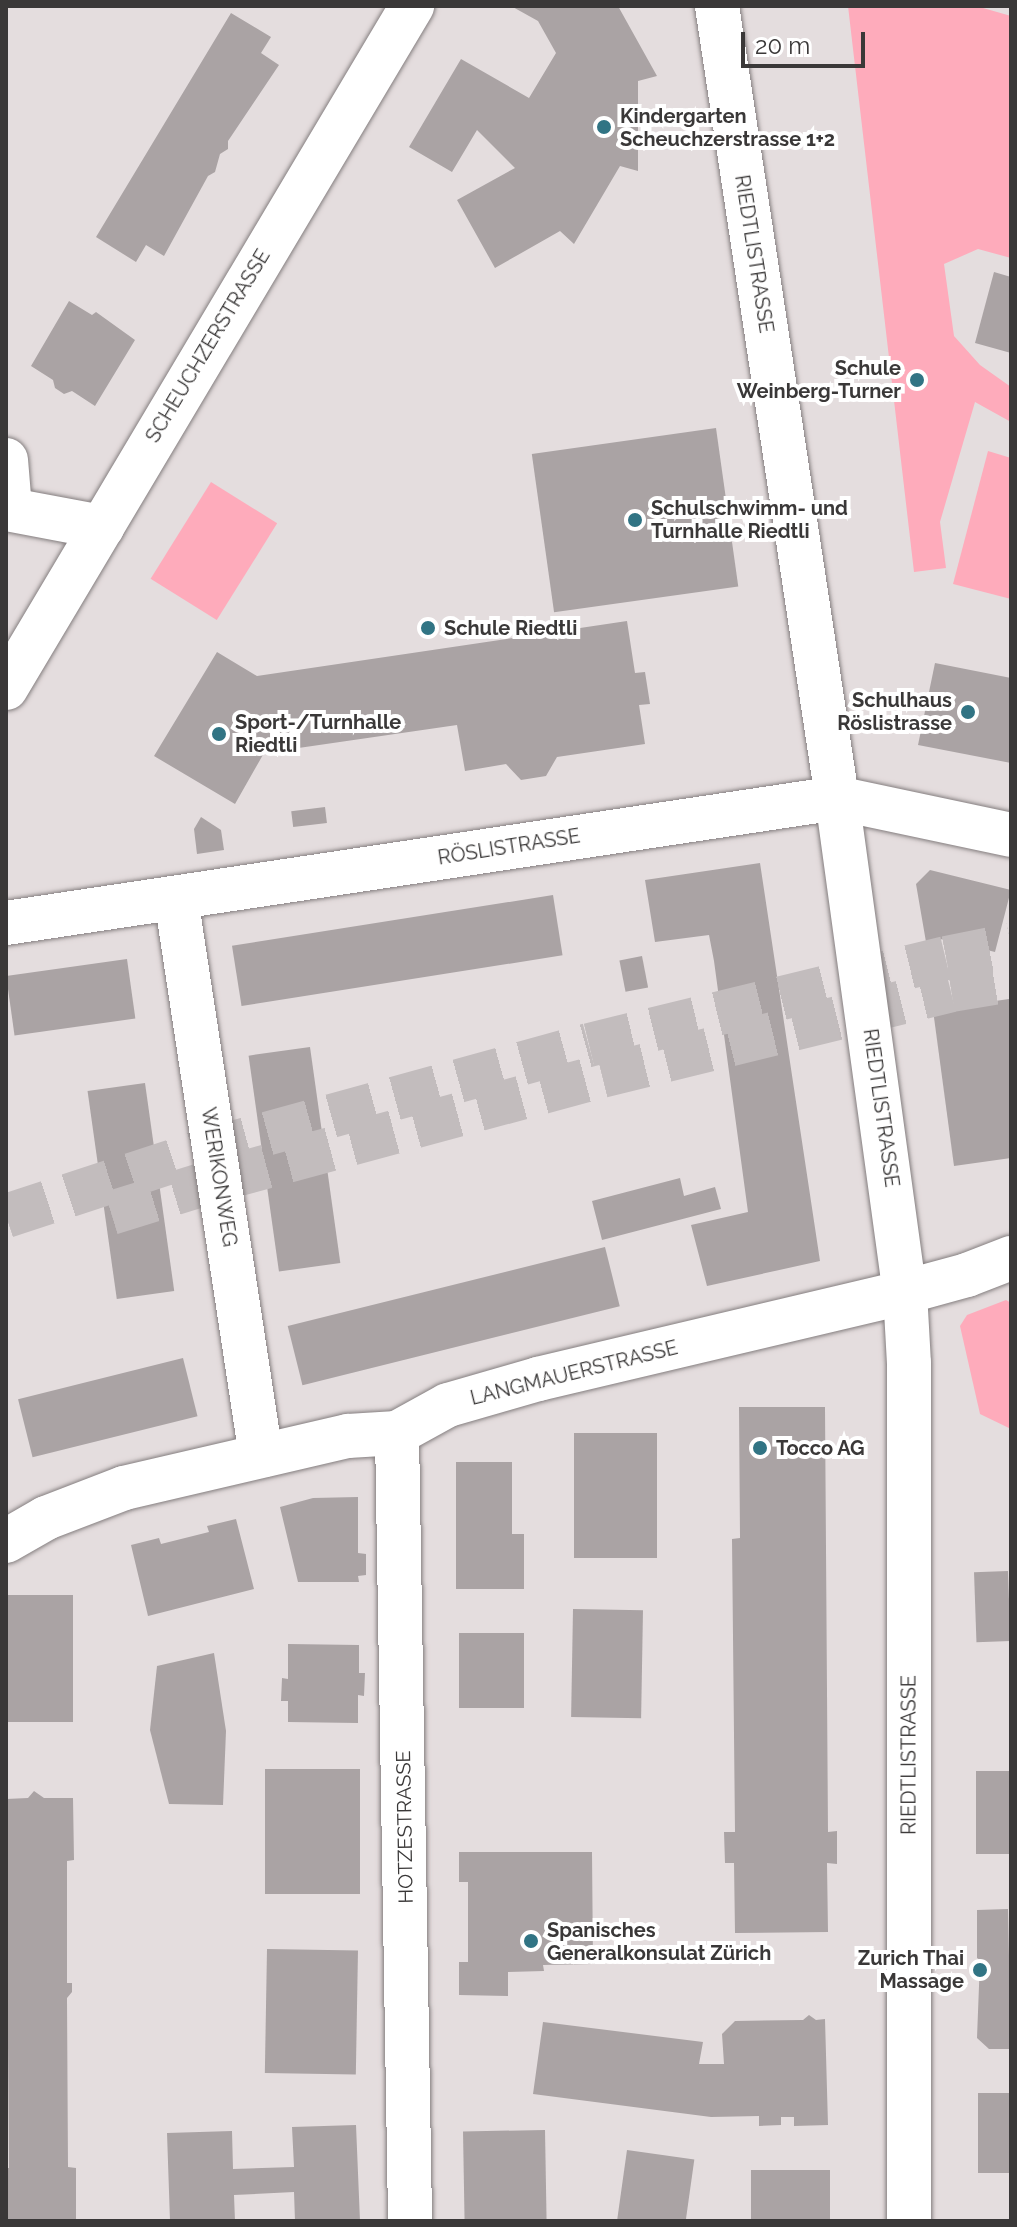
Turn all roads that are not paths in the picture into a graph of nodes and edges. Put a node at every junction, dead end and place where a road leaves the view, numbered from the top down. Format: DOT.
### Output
graph roads {
  1 [pos="412,6"];
  2 [pos="717,6"];
  3 [pos="6,460"];
  4 [pos="8,509"];
  5 [pos="102,527"];
  6 [pos="6,688"];
  7 [pos="837,798"];
  8 [pos="1011,835"];
  9 [pos="176,898"];
  10 [pos="6,923"];
  11 [pos="1007,1269"];
  12 [pos="905,1292"];
  13 [pos="397,1433"];
  14 [pos="261,1456"];
  15 [pos="6,1541"];
  16 [pos="410,2221"];
  17 [pos="909,2221"];
  1 -- 5 [label="street, SCHEUCHZERSTRASSE"];
  2 -- 7 [label="street, RIEDTLISTRASSE"];
  3 -- 4 [label="street"];
  4 -- 5 [label="street"];
  5 -- 6 [label="street, SCHEUCHZERSTRASSE"];
  7 -- 8 [label="street, RÖSLISTRASSE"];
  7 -- 9 [label="street, RÖSLISTRASSE"];
  7 -- 12 [label="street, RIEDTLISTRASSE"];
  9 -- 10 [label="street, RÖSLISTRASSE"];
  9 -- 14 [label="street, WERIKONWEG"];
  11 -- 12 [label="street, LANGMAUERSTRASSE"];
  12 -- 13 [label="street, LANGMAUERSTRASSE"];
  12 -- 17 [label="street, RIEDTLISTRASSE"];
  13 -- 14 [label="street, LANGMAUERSTRASSE"];
  13 -- 16 [label="street, HOTZESTRASSE"];
  14 -- 15 [label="street, LANGMAUERSTRASSE"];
}
